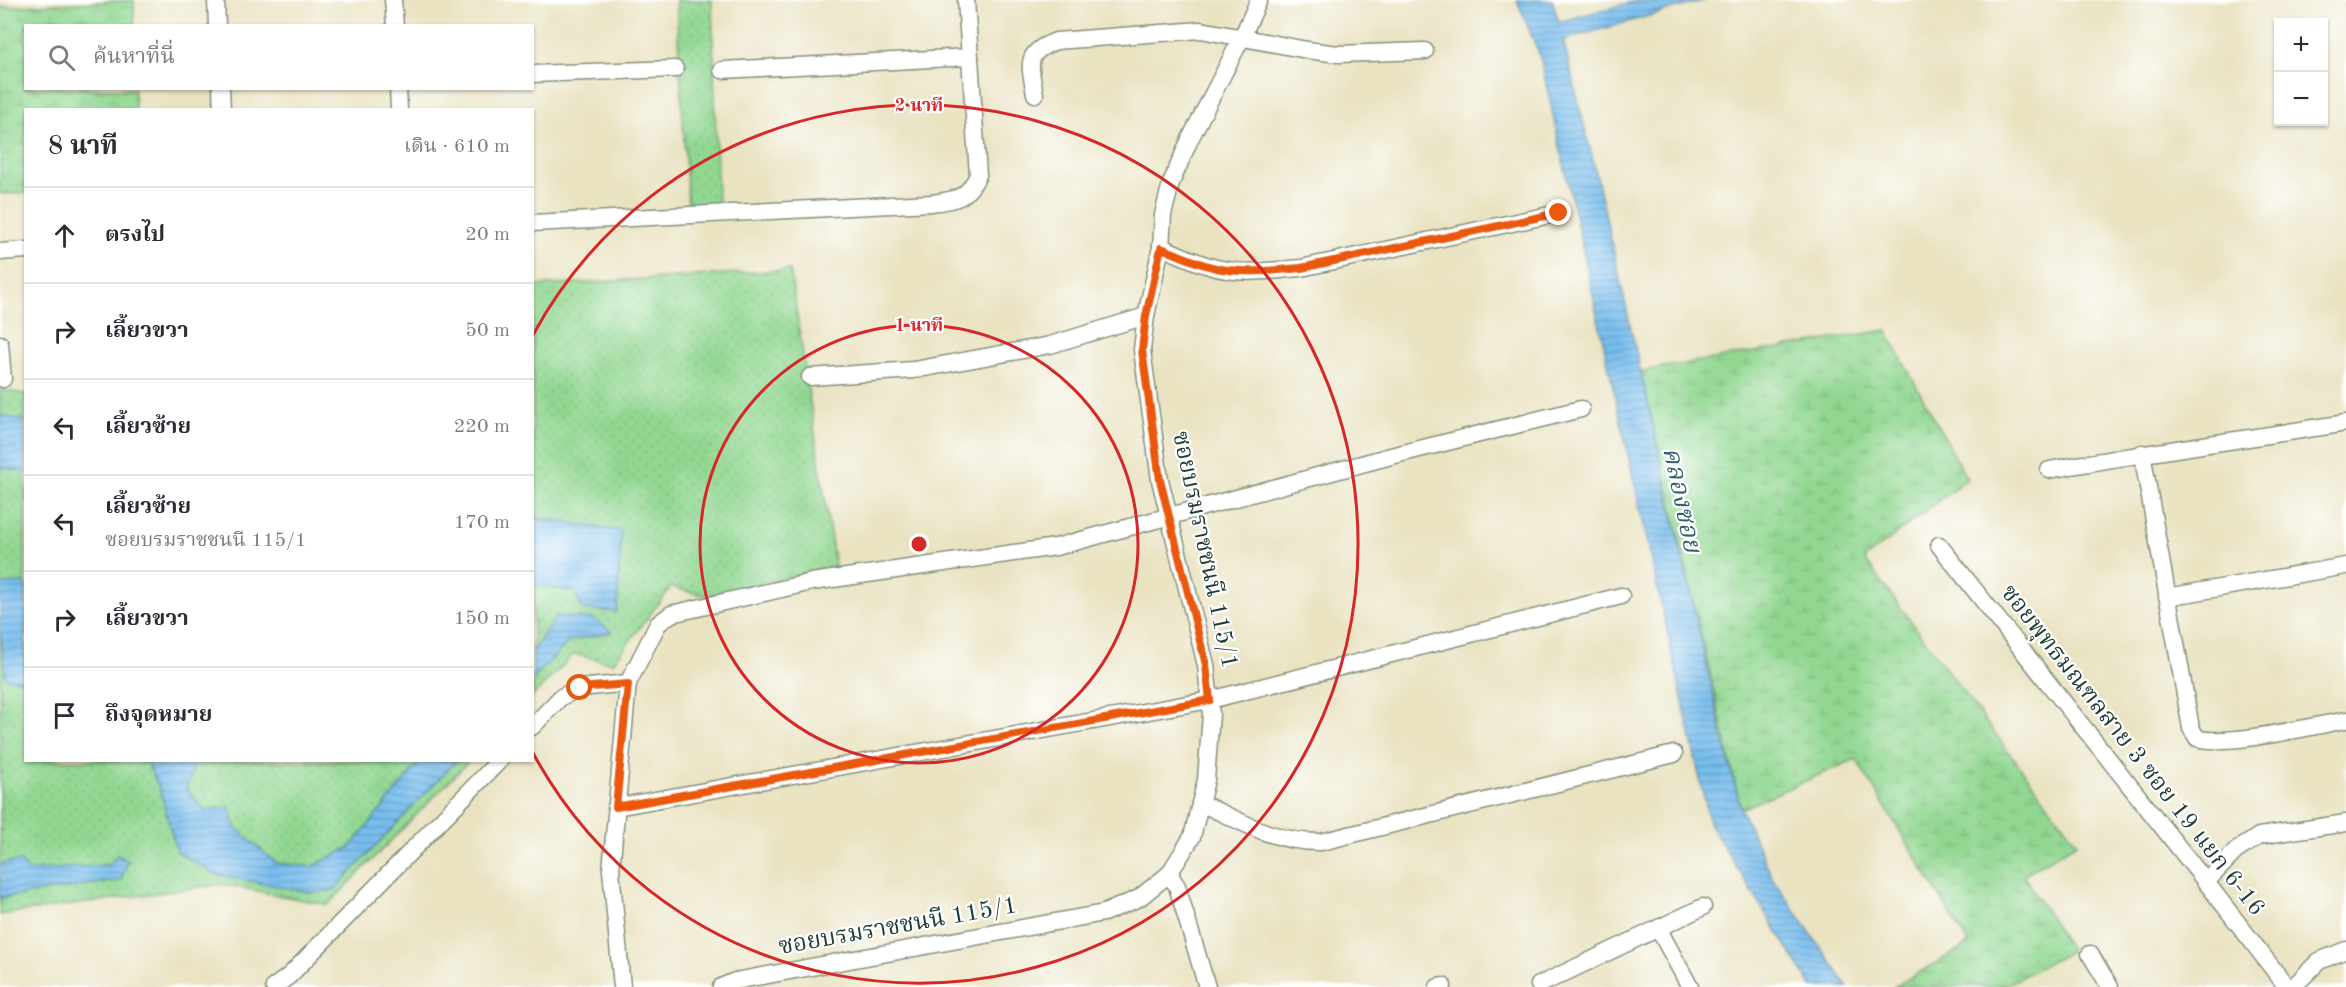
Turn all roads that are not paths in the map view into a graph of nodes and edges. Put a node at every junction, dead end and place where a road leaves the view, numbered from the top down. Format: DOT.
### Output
graph roads {
  1 [pos="216,0"];
  2 [pos="393,0"];
  3 [pos="966,0"];
  4 [pos="1259,0"];
  5 [pos="218,24"];
  6 [pos="395,24"];
  7 [pos="1242,38"];
  8 [pos="1425,51"];
  9 [pos="970,57"];
  10 [pos="675,69"];
  11 [pos="722,70"];
  12 [pos="534,74"];
  13 [pos="221,90"];
  14 [pos="398,90"];
  15 [pos="1035,94"];
  16 [pos="222,108"];
  17 [pos="399,108"];
  18 [pos="1559,213"];
  19 [pos="534,223"];
  20 [pos="1161,248"];
  21 [pos="24,250"];
  22 [pos="0,252"];
  23 [pos="1146,316"];
  24 [pos="0,344"];
  25 [pos="810,377"];
  26 [pos="3,380"];
  27 [pos="1581,410"];
  28 [pos="2346,423"];
  29 [pos="2142,453"];
  30 [pos="2049,471"];
  31 [pos="1168,516"];
  32 [pos="1939,545"];
  33 [pos="2346,566"];
  34 [pos="1621,596"];
  35 [pos="2167,597"];
  36 [pos="628,684"];
  37 [pos="1210,700"];
  38 [pos="2346,720"];
  39 [pos="534,725"];
  40 [pos="1674,754"];
  41 [pos="498,762"];
  42 [pos="1200,803"];
  43 [pos="616,807"];
  44 [pos="2346,823"];
  45 [pos="1168,874"];
  46 [pos="2206,882"];
  47 [pos="1703,908"];
  48 [pos="1658,928"];
  49 [pos="2346,950"];
  50 [pos="2090,954"];
  51 [pos="1539,985"];
  52 [pos="273,987"];
  53 [pos="622,987"];
  54 [pos="722,987"];
  55 [pos="1207,987"];
  56 [pos="1690,987"];
  57 [pos="2110,987"];
  58 [pos="2287,987"];
  59 [pos="2293,987"];
  1 -- 5 [label="street"];
  2 -- 6 [label="street"];
  3 -- 9 [label="street"];
  4 -- 7 [label="street, ซอยบรมราชชนนี 115/1"];
  7 -- 8 [label="street"];
  7 -- 15 [label="street"];
  7 -- 20 [label="street, ซอยบรมราชชนนี 115/1"];
  9 -- 11 [label="street"];
  9 -- 19 [label="street"];
  10 -- 12 [label="street"];
  13 -- 16 [label="street"];
  14 -- 17 [label="street"];
  18 -- 20 [label="street"];
  20 -- 23 [label="street, ซอยบรมราชชนนี 115/1"];
  21 -- 22 [label="street"];
  23 -- 25 [label="street"];
  23 -- 31 [label="street, ซอยบรมราชชนนี 115/1"];
  24 -- 26 [label="street"];
  27 -- 31 [label="street"];
  28 -- 29 [label="street"];
  29 -- 30 [label="street"];
  29 -- 35 [label="street"];
  31 -- 36 [label="street"];
  31 -- 37 [label="street, ซอยบรมราชชนนี 115/1"];
  32 -- 46 [label="street, ซอยพุทธมณฑลสาย 3 ซอย 19 แยก 6-16"];
  33 -- 35 [label="street"];
  34 -- 37 [label="street"];
  35 -- 38 [label="street"];
  36 -- 39 [label="street"];
  36 -- 43 [label="street"];
  37 -- 42 [label="street, ซอยบรมราชชนนี 115/1"];
  37 -- 43 [label="street"];
  40 -- 42 [label="street"];
  41 -- 52 [label="street"];
  42 -- 45 [label="street, ซอยบรมราชชนนี 115/1"];
  43 -- 53 [label="street"];
  44 -- 46 [label="street"];
  45 -- 54 [label="street, ซอยบรมราชชนนี 115/1"];
  45 -- 55 [label="street"];
  46 -- 58 [label="street, ซอยพุทธมณฑลสาย 3 ซอย 19 แยก 6-16"];
  47 -- 48 [label="street"];
  48 -- 51 [label="street"];
  48 -- 56 [label="street"];
  49 -- 59 [label="street"];
  50 -- 57 [label="street"];
}
